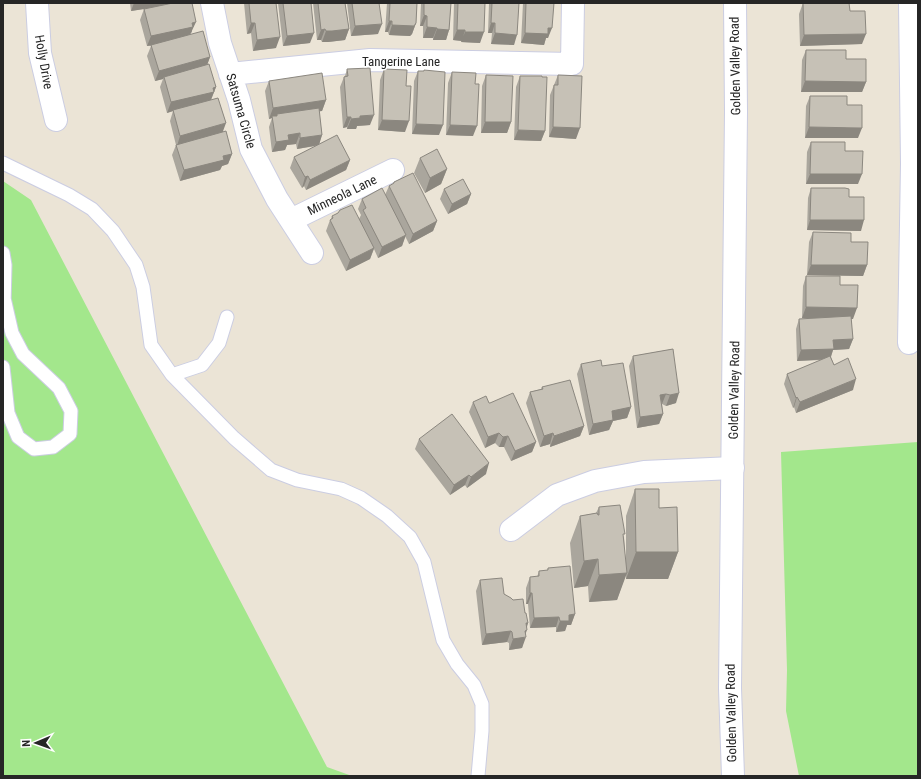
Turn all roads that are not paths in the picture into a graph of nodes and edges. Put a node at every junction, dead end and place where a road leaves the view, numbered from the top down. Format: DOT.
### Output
graph roads {
  1 [pos="37,3"];
  2 [pos="212,3"];
  3 [pos="573,3"];
  4 [pos="735,3"];
  5 [pos="910,3"];
  6 [pos="230,74"];
  7 [pos="56,120"];
  8 [pos="3,163"];
  9 [pos="393,170"];
  10 [pos="291,220"];
  11 [pos="3,253"];
  12 [pos="312,253"];
  13 [pos="4,298"];
  14 [pos="226,317"];
  15 [pos="3,331"];
  16 [pos="909,343"];
  17 [pos="3,367"];
  18 [pos="172,375"];
  19 [pos="733,468"];
  20 [pos="511,530"];
  21 [pos="478,776"];
  22 [pos="733,776"];
  1 -- 7 [label="street, Holly Drive"];
  2 -- 6 [label="street, Satsuma Circle"];
  3 -- 6 [label="street, Tangerine Lane"];
  4 -- 19 [label="street, Golden Valley Road"];
  5 -- 16 [label="street"];
  6 -- 10 [label="street, Satsuma Circle"];
  8 -- 18 [label="lane"];
  9 -- 10 [label="street, Minneola Lane"];
  10 -- 12 [label="street, Satsuma Circle"];
  11 -- 13 [label="lane"];
  13 -- 15 [label="lane"];
  13 -- 17 [label="lane"];
  14 -- 18 [label="lane"];
  18 -- 21 [label="lane"];
  19 -- 20 [label="street"];
  19 -- 22 [label="street, Golden Valley Road"];
}
